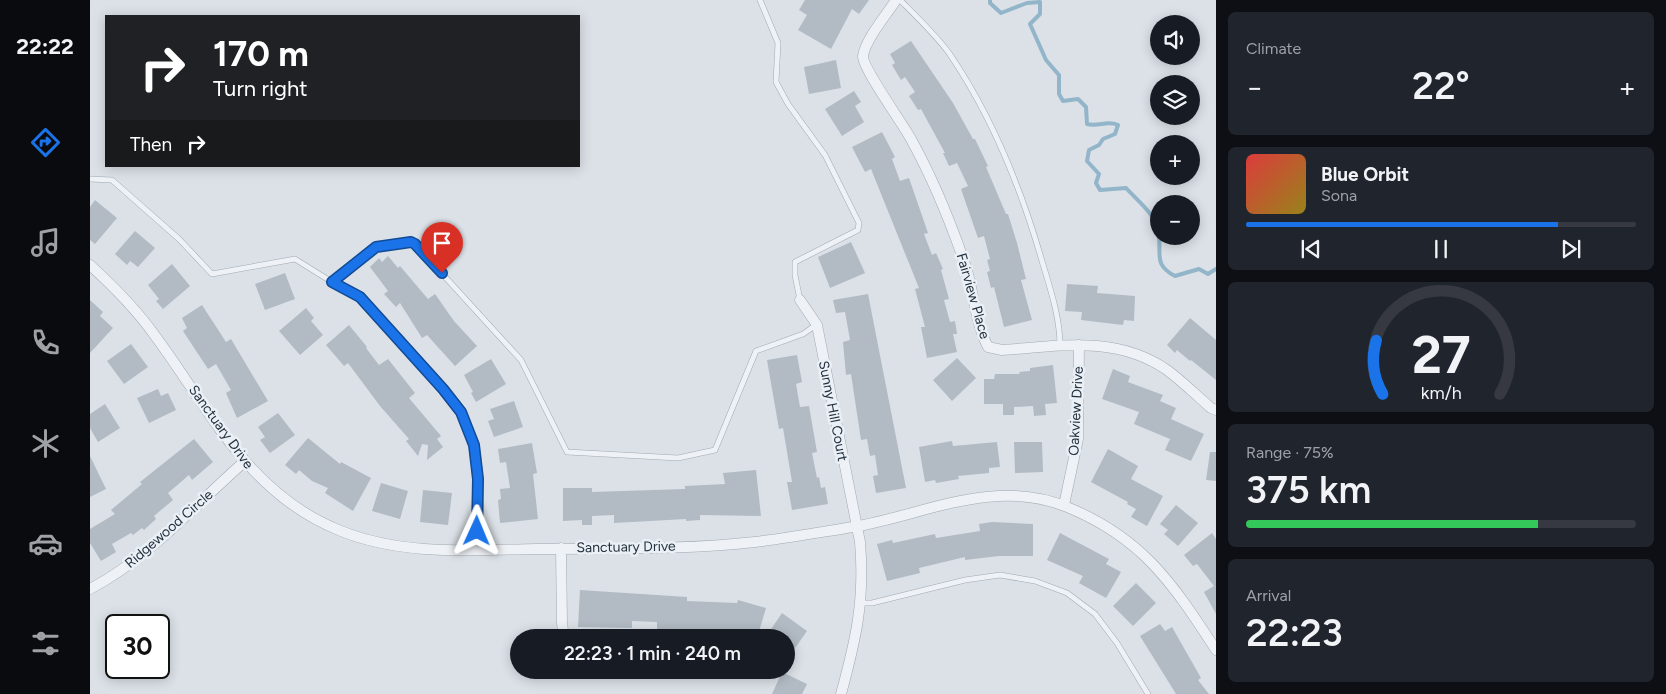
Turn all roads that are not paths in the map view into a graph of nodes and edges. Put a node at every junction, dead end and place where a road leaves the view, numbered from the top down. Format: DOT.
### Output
graph roads {
  1 [pos="760,0"];
  2 [pos="896,0"];
  3 [pos="900,0"];
  4 [pos="90,179"];
  5 [pos="90,265"];
  6 [pos="332,282"];
  7 [pos="800,300"];
  8 [pos="817,325"];
  9 [pos="1079,345"];
  10 [pos="1060,346"];
  11 [pos="1216,410"];
  12 [pos="244,462"];
  13 [pos="1064,505"];
  14 [pos="857,526"];
  15 [pos="561,548"];
  16 [pos="478,550"];
  17 [pos="90,590"];
  18 [pos="862,603"];
  19 [pos="563,629"];
  20 [pos="1216,650"];
  21 [pos="841,694"];
  22 [pos="1148,694"];
  1 -- 7 [label="lane"];
  2 -- 10 [label="street, Fairview Place"];
  3 -- 10 [label="lane"];
  4 -- 6 [label="lane"];
  5 -- 12 [label="street, Sanctuary Drive"];
  6 -- 8 [label="lane"];
  6 -- 16 [label="street"];
  7 -- 8 [label="street, Sunny Hill Court"];
  8 -- 14 [label="street, Sunny Hill Court"];
  9 -- 10 [label="street, Fairview Place"];
  9 -- 11 [label="street, Fairview Place"];
  9 -- 13 [label="street, Oakview Drive"];
  12 -- 16 [label="street, Sanctuary Drive"];
  12 -- 17 [label="street, Ridgewood Circle"];
  13 -- 14 [label="street, Sanctuary Drive"];
  13 -- 20 [label="street, Sanctuary Drive"];
  14 -- 15 [label="street, Sanctuary Drive"];
  14 -- 18 [label="street, Sunny Hill Court"];
  15 -- 16 [label="street, Sanctuary Drive"];
  15 -- 19 [label="street"];
  18 -- 21 [label="street, Sunny Hill Court"];
  18 -- 22 [label="lane"];
}
